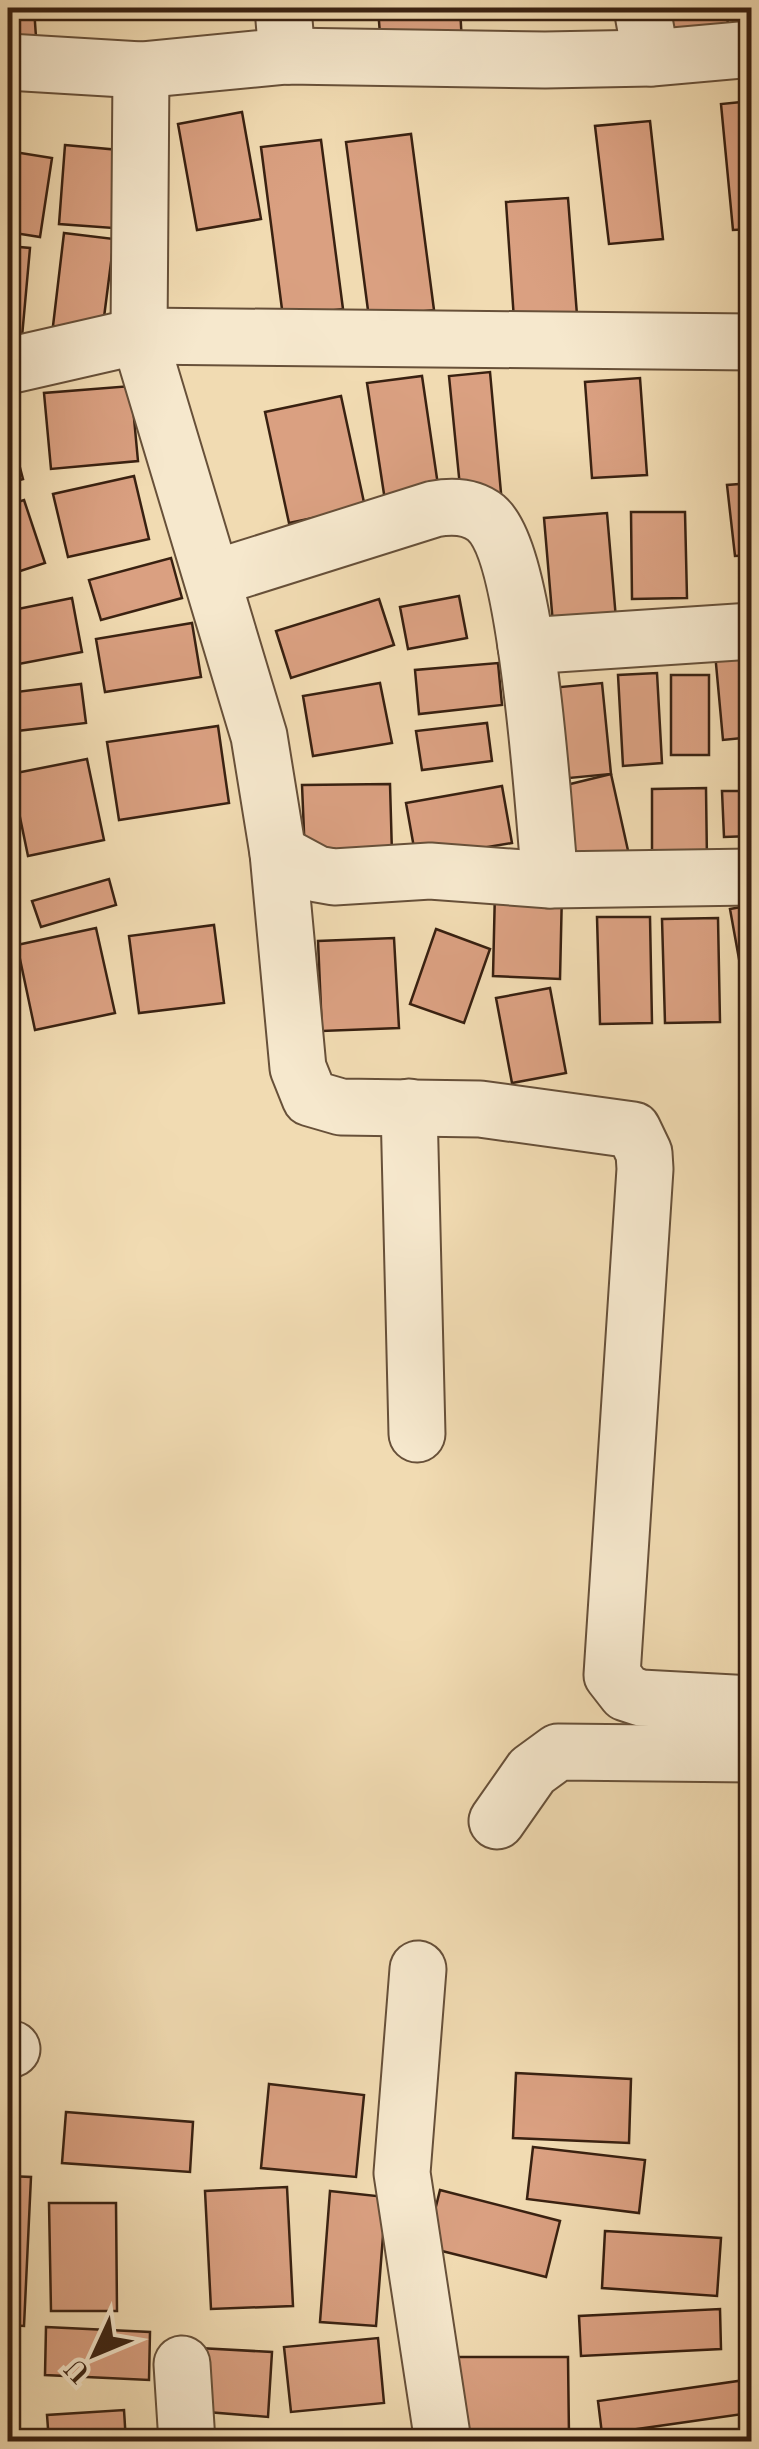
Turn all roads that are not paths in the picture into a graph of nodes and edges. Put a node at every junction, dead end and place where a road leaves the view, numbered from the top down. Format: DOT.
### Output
graph roads {
  1 [pos="285,32"];
  2 [pos="646,33"];
  3 [pos="752,48"];
  4 [pos="8,62"];
  5 [pos="141,70"];
  6 [pos="139,336"];
  7 [pos="752,342"];
  8 [pos="8,366"];
  9 [pos="215,578"];
  10 [pos="752,631"];
  11 [pos="526,646"];
  12 [pos="278,852"];
  13 [pos="752,877"];
  14 [pos="550,880"];
  15 [pos="409,1107"];
  16 [pos="417,1434"];
  17 [pos="752,1704"];
  18 [pos="752,1754"];
  19 [pos="497,1821"];
  20 [pos="418,1969"];
  21 [pos="182,2364"];
  22 [pos="187,2442"];
  23 [pos="442,2442"];
  1 -- 2 [label="street"];
  1 -- 5 [label="street"];
  2 -- 3 [label="street"];
  4 -- 5 [label="street"];
  5 -- 6 [label="street"];
  6 -- 7 [label="street"];
  6 -- 8 [label="street"];
  6 -- 9 [label="street"];
  9 -- 11 [label="street"];
  9 -- 12 [label="street"];
  10 -- 11 [label="street"];
  11 -- 14 [label="street"];
  12 -- 14 [label="street"];
  12 -- 15 [label="street"];
  13 -- 14 [label="street"];
  15 -- 16 [label="street"];
  15 -- 17 [label="street"];
  18 -- 19 [label="street"];
  20 -- 23 [label="street"];
  21 -- 22 [label="street"];
}
